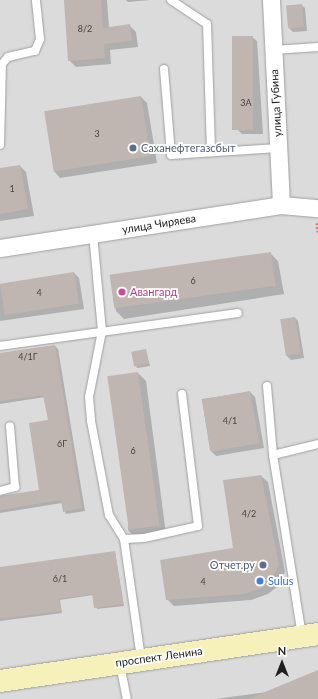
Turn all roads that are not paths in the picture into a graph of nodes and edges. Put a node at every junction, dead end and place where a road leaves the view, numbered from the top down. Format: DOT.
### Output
graph roads {
  1 [pos="36,0"];
  2 [pos="171,0"];
  3 [pos="271,0"];
  4 [pos="318,47"];
  5 [pos="273,50"];
  6 [pos="164,69"];
  7 [pos="0,145"];
  8 [pos="278,148"];
  9 [pos="211,152"];
  10 [pos="281,205"];
  11 [pos="318,208"];
  12 [pos="93,234"];
  13 [pos="0,248"];
  14 [pos="238,313"];
  15 [pos="102,331"];
  16 [pos="0,346"];
  17 [pos="267,386"];
  18 [pos="182,394"];
  19 [pos="10,426"];
  20 [pos="318,444"];
  21 [pos="273,455"];
  22 [pos="0,492"];
  23 [pos="124,539"];
  24 [pos="310,635"];
  25 [pos="142,660"];
  26 [pos="120,663"];
  27 [pos="0,680"];
  28 [pos="127,699"];
  1 -- 7 [label="lane"];
  2 -- 9 [label="lane"];
  3 -- 5 [label="street, улица Губина"];
  4 -- 5 [label="lane"];
  5 -- 8 [label="street, улица Губина"];
  6 -- 9 [label="lane"];
  8 -- 9 [label="lane"];
  8 -- 10 [label="street, улица Губина"];
  10 -- 11 [label="street, улица Чиряева"];
  10 -- 12 [label="street, улица Чиряева"];
  12 -- 13 [label="street, улица Чиряева"];
  12 -- 15 [label="lane"];
  14 -- 15 [label="lane"];
  15 -- 16 [label="lane"];
  15 -- 23 [label="lane"];
  17 -- 21 [label="lane"];
  18 -- 23 [label="lane"];
  19 -- 22 [label="lane"];
  20 -- 21 [label="lane"];
  21 -- 24 [label="lane"];
  23 -- 25 [label="lane"];
  24 -- 25 [label="main road, проспект Ленина"];
  25 -- 26 [label="main road, проспект Ленина"];
  26 -- 27 [label="main road, проспект Ленина"];
  26 -- 28 [label="lane"];
}
